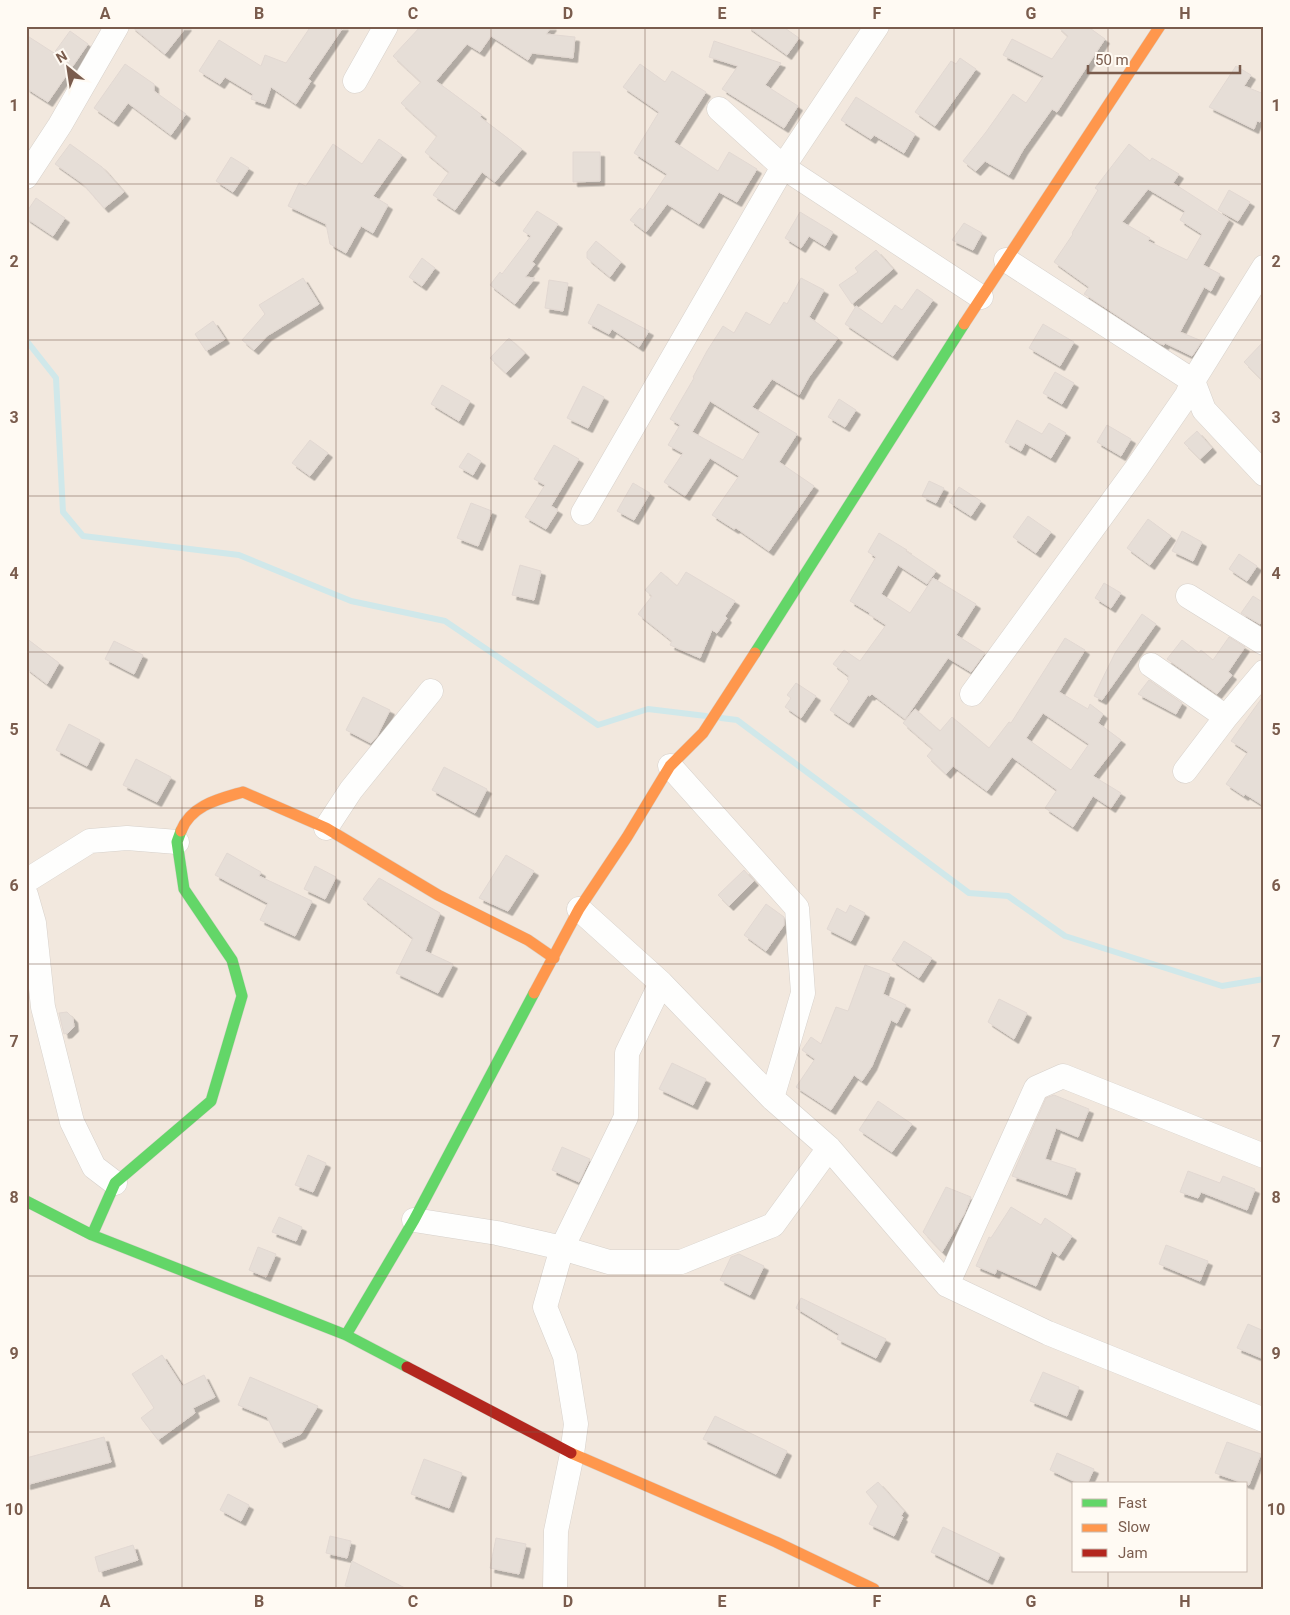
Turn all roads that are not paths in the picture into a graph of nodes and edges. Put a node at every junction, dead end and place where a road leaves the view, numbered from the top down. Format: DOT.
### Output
graph roads {
  1 [pos="386,26"];
  2 [pos="877,26"];
  3 [pos="1160,26"];
  4 [pos="116,27"];
  5 [pos="355,81"];
  6 [pos="719,109"];
  7 [pos="783,167"];
  8 [pos="26,177"];
  9 [pos="1006,260"];
  10 [pos="1261,275"];
  11 [pos="981,297"];
  12 [pos="1193,381"];
  13 [pos="1264,474"];
  14 [pos="583,512"];
  15 [pos="1188,596"];
  16 [pos="1264,644"];
  17 [pos="1151,665"];
  18 [pos="1264,672"];
  19 [pos="431,691"];
  20 [pos="972,694"];
  21 [pos="1226,718"];
  22 [pos="670,766"];
  23 [pos="1186,771"];
  24 [pos="326,828"];
  25 [pos="177,842"];
  26 [pos="26,881"];
  27 [pos="26,894"];
  28 [pos="579,909"];
  29 [pos="554,958"];
  30 [pos="661,983"];
  31 [pos="772,1098"];
  32 [pos="829,1148"];
  33 [pos="1264,1156"];
  34 [pos="115,1183"];
  35 [pos="26,1201"];
  36 [pos="414,1220"];
  37 [pos="92,1234"];
  38 [pos="562,1248"];
  39 [pos="947,1285"];
  40 [pos="346,1335"];
  41 [pos="1264,1420"];
  42 [pos="572,1454"];
  43 [pos="555,1589"];
  44 [pos="874,1589"];
  1 -- 5 [label="street"];
  2 -- 7 [label="street"];
  3 -- 9 [label="street"];
  4 -- 8 [label="street"];
  6 -- 7 [label="street"];
  7 -- 11 [label="street"];
  7 -- 14 [label="street"];
  9 -- 11 [label="street"];
  9 -- 12 [label="street"];
  10 -- 12 [label="street"];
  11 -- 22 [label="street"];
  12 -- 13 [label="street"];
  12 -- 20 [label="street"];
  15 -- 16 [label="street"];
  17 -- 21 [label="street"];
  18 -- 21 [label="street"];
  19 -- 24 [label="street"];
  21 -- 23 [label="street"];
  22 -- 28 [label="street"];
  22 -- 31 [label="street"];
  24 -- 25 [label="street"];
  24 -- 29 [label="street"];
  25 -- 26 [label="street"];
  25 -- 34 [label="street"];
  27 -- 34 [label="street"];
  28 -- 29 [label="street"];
  28 -- 30 [label="street"];
  29 -- 36 [label="street"];
  30 -- 31 [label="street"];
  30 -- 38 [label="street"];
  31 -- 32 [label="street"];
  32 -- 38 [label="street"];
  32 -- 39 [label="street"];
  33 -- 39 [label="street"];
  34 -- 37 [label="street"];
  35 -- 37 [label="street"];
  36 -- 38 [label="street"];
  36 -- 40 [label="street"];
  37 -- 40 [label="street"];
  38 -- 42 [label="street"];
  39 -- 41 [label="street"];
  40 -- 42 [label="street"];
  42 -- 43 [label="street"];
  42 -- 44 [label="street"];
}
